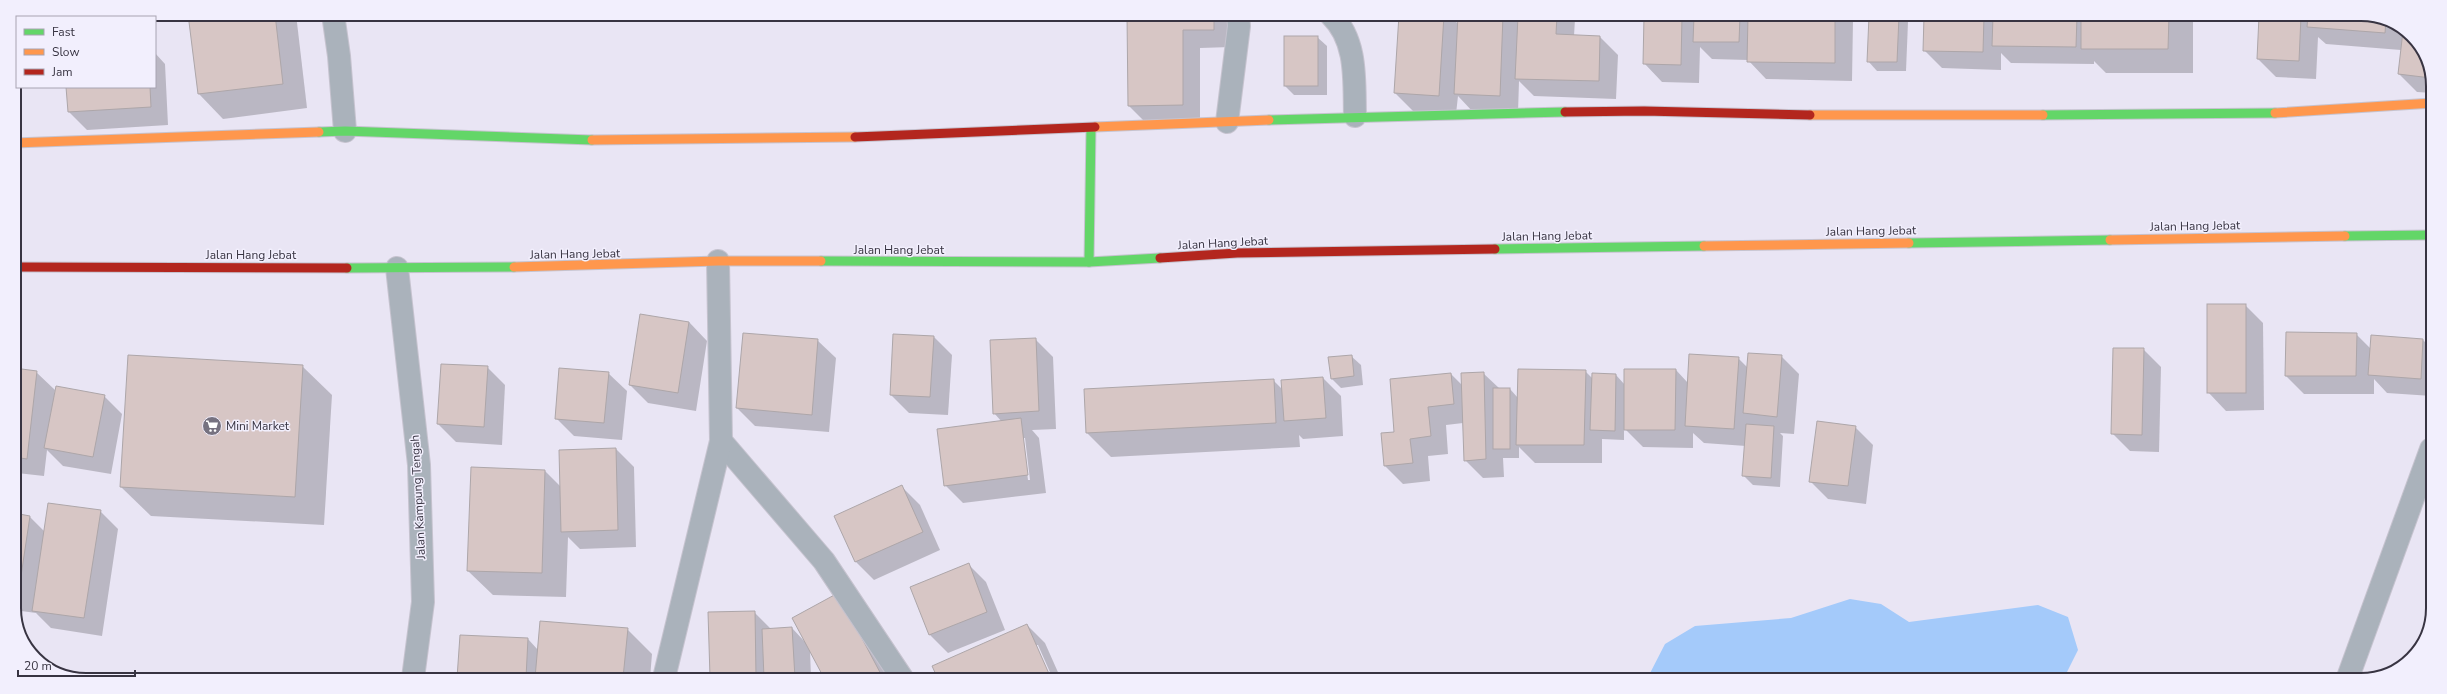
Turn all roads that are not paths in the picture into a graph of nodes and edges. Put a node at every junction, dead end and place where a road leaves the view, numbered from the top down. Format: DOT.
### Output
graph roads {
  1 [pos="334,21"];
  2 [pos="1239,21"];
  3 [pos="1338,21"];
  4 [pos="2426,103"];
  5 [pos="1355,116"];
  6 [pos="1227,122"];
  7 [pos="1091,128"];
  8 [pos="344,131"];
  9 [pos="21,142"];
  10 [pos="2426,235"];
  11 [pos="718,261"];
  12 [pos="1089,262"];
  13 [pos="21,267"];
  14 [pos="397,268"];
  15 [pos="721,442"];
  16 [pos="2426,463"];
  17 [pos="415,673"];
  18 [pos="665,673"];
  19 [pos="899,673"];
  20 [pos="2351,673"];
  1 -- 8 [label="street"];
  2 -- 6 [label="street"];
  3 -- 5 [label="street"];
  4 -- 5 [label="highway"];
  5 -- 6 [label="highway"];
  6 -- 7 [label="highway"];
  7 -- 8 [label="highway"];
  7 -- 12 [label="highway"];
  8 -- 9 [label="highway"];
  10 -- 12 [label="highway, Jalan Hang Jebat"];
  11 -- 12 [label="highway, Jalan Hang Jebat"];
  11 -- 14 [label="highway, Jalan Hang Jebat"];
  11 -- 15 [label="street"];
  13 -- 14 [label="highway, Jalan Hang Jebat"];
  14 -- 17 [label="street, Jalan Kampung Tengah"];
  15 -- 18 [label="street"];
  15 -- 19 [label="street"];
  16 -- 20 [label="street"];
}
